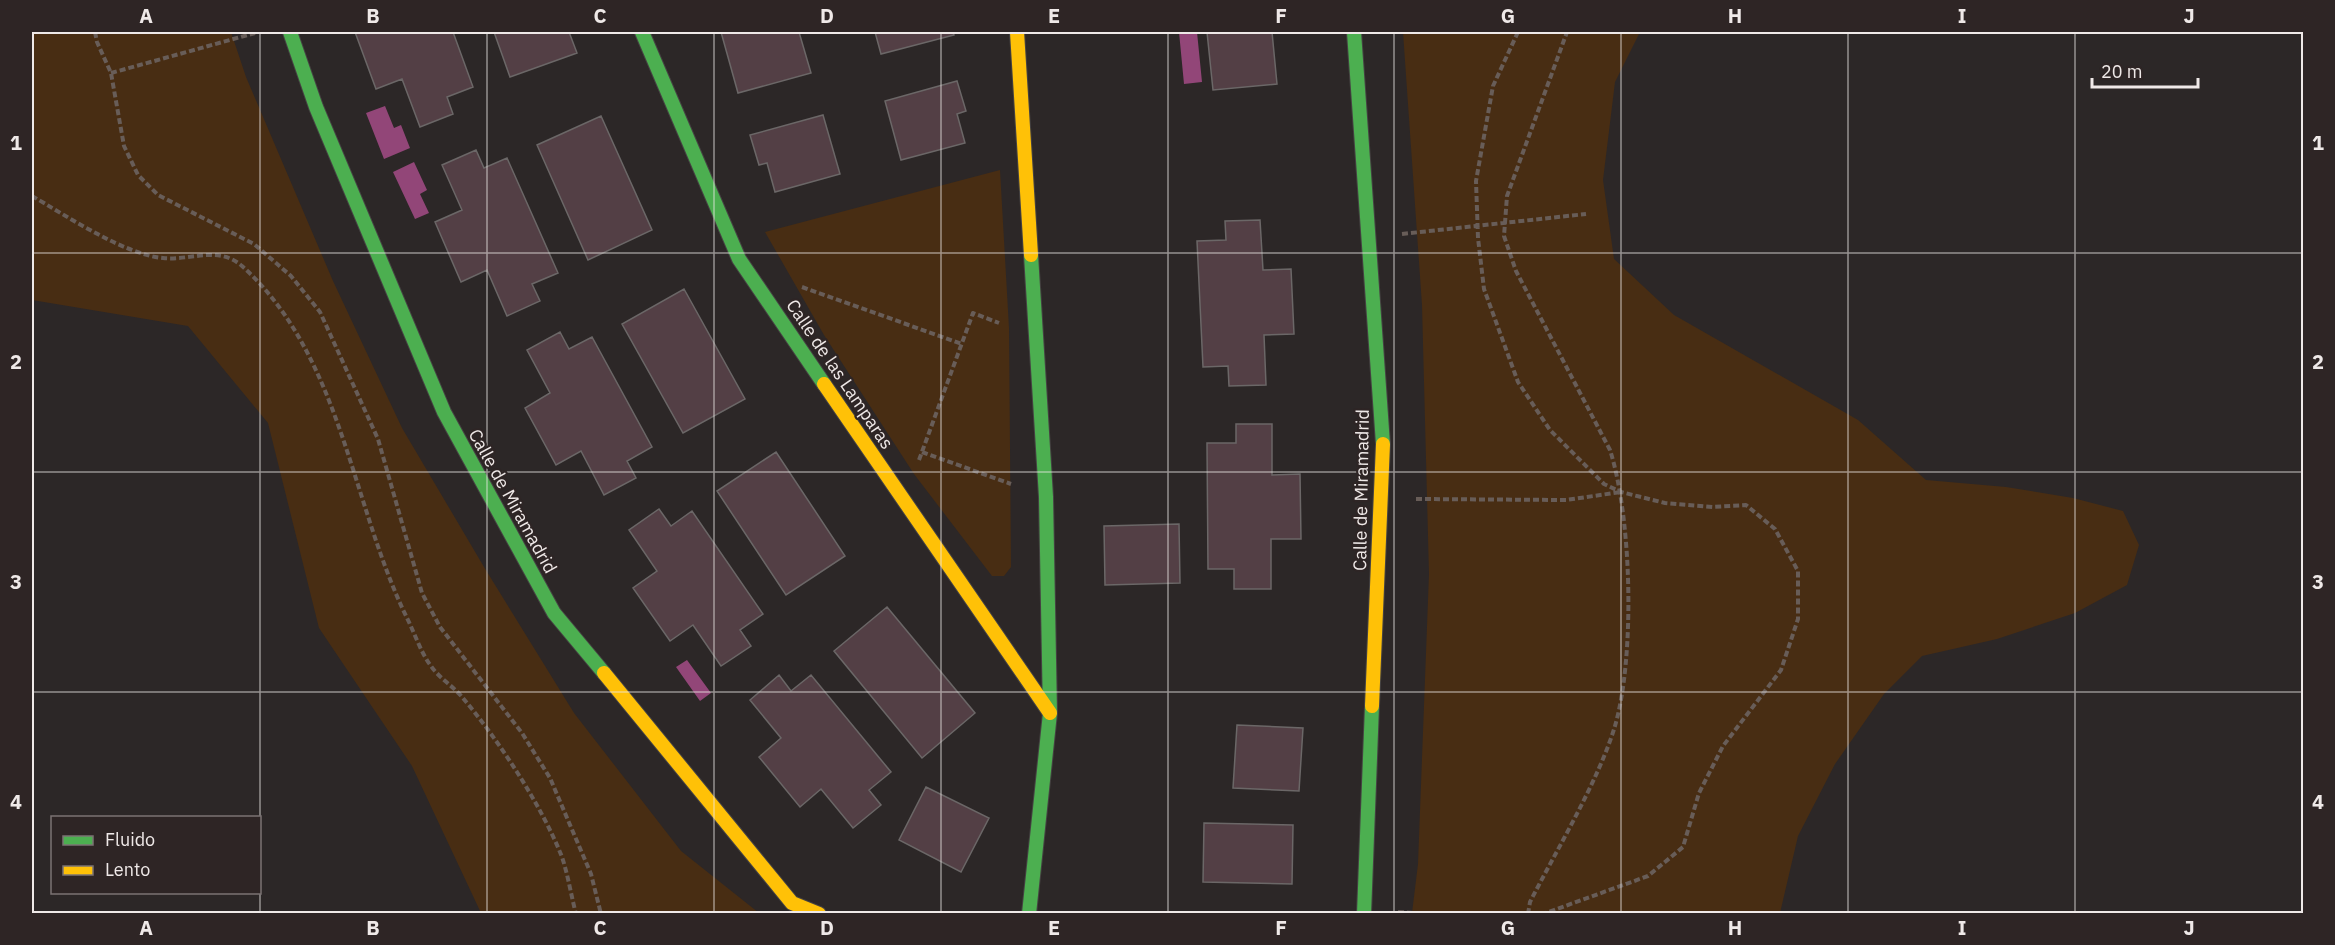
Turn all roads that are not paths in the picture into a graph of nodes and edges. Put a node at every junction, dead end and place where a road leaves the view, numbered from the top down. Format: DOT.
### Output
graph roads {
  1 [pos="290,32"];
  2 [pos="642,32"];
  3 [pos="1017,32"];
  4 [pos="1354,32"];
  5 [pos="1050,713"];
  6 [pos="819,914"];
  7 [pos="1029,914"];
  8 [pos="1364,914"];
  1 -- 6 [label="street, Calle de Miramadrid"];
  2 -- 5 [label="street, Calle de las Lamparas"];
  3 -- 5 [label="street"];
  4 -- 8 [label="street, Calle de Miramadrid"];
  5 -- 7 [label="street"];
}
